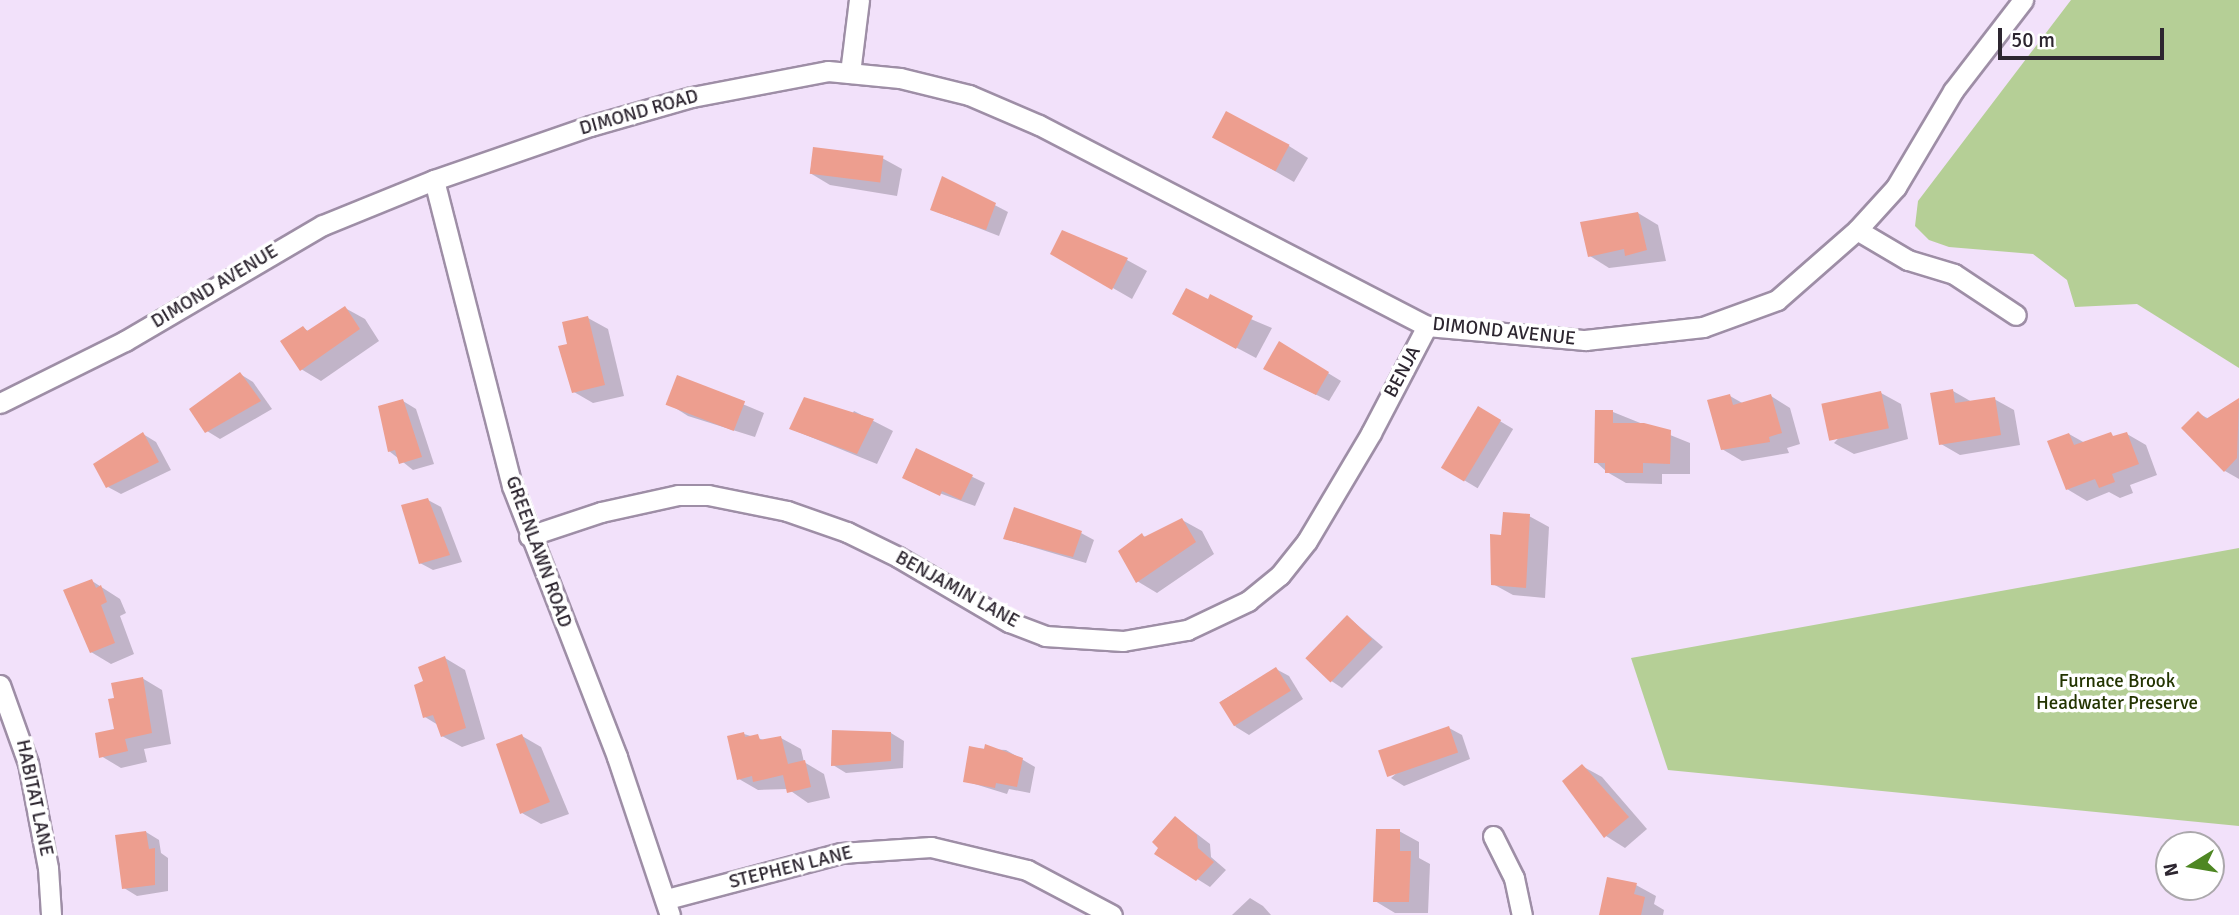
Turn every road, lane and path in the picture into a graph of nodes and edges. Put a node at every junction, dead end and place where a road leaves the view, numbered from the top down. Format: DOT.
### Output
graph roads {
  1 [pos="859,0"];
  2 [pos="2023,0"];
  3 [pos="850,73"];
  4 [pos="434,180"];
  5 [pos="1857,230"];
  6 [pos="2016,315"];
  7 [pos="1427,326"];
  8 [pos="0,403"];
  9 [pos="1379,418"];
  10 [pos="529,536"];
  11 [pos="0,685"];
  12 [pos="1493,836"];
  13 [pos="668,907"];
  14 [pos="51,915"];
  15 [pos="1112,915"];
  16 [pos="1522,915"];
  1 -- 3 [label="street"];
  2 -- 5 [label="street, DIMOND AVENUE"];
  3 -- 4 [label="street, DIMOND ROAD"];
  3 -- 7 [label="street, DIMOND AVENUE"];
  4 -- 8 [label="street, DIMOND AVENUE"];
  4 -- 10 [label="street, GREENLAWN ROAD"];
  5 -- 6 [label="street"];
  5 -- 7 [label="street, DIMOND AVENUE"];
  7 -- 9 [label="street, BENJA"];
  9 -- 10 [label="street, BENJAMIN LANE"];
  10 -- 13 [label="street, GREENLAWN ROAD"];
  11 -- 14 [label="street, HABITAT LANE"];
  12 -- 16 [label="street"];
  13 -- 15 [label="street, STEPHEN LANE"];
}
